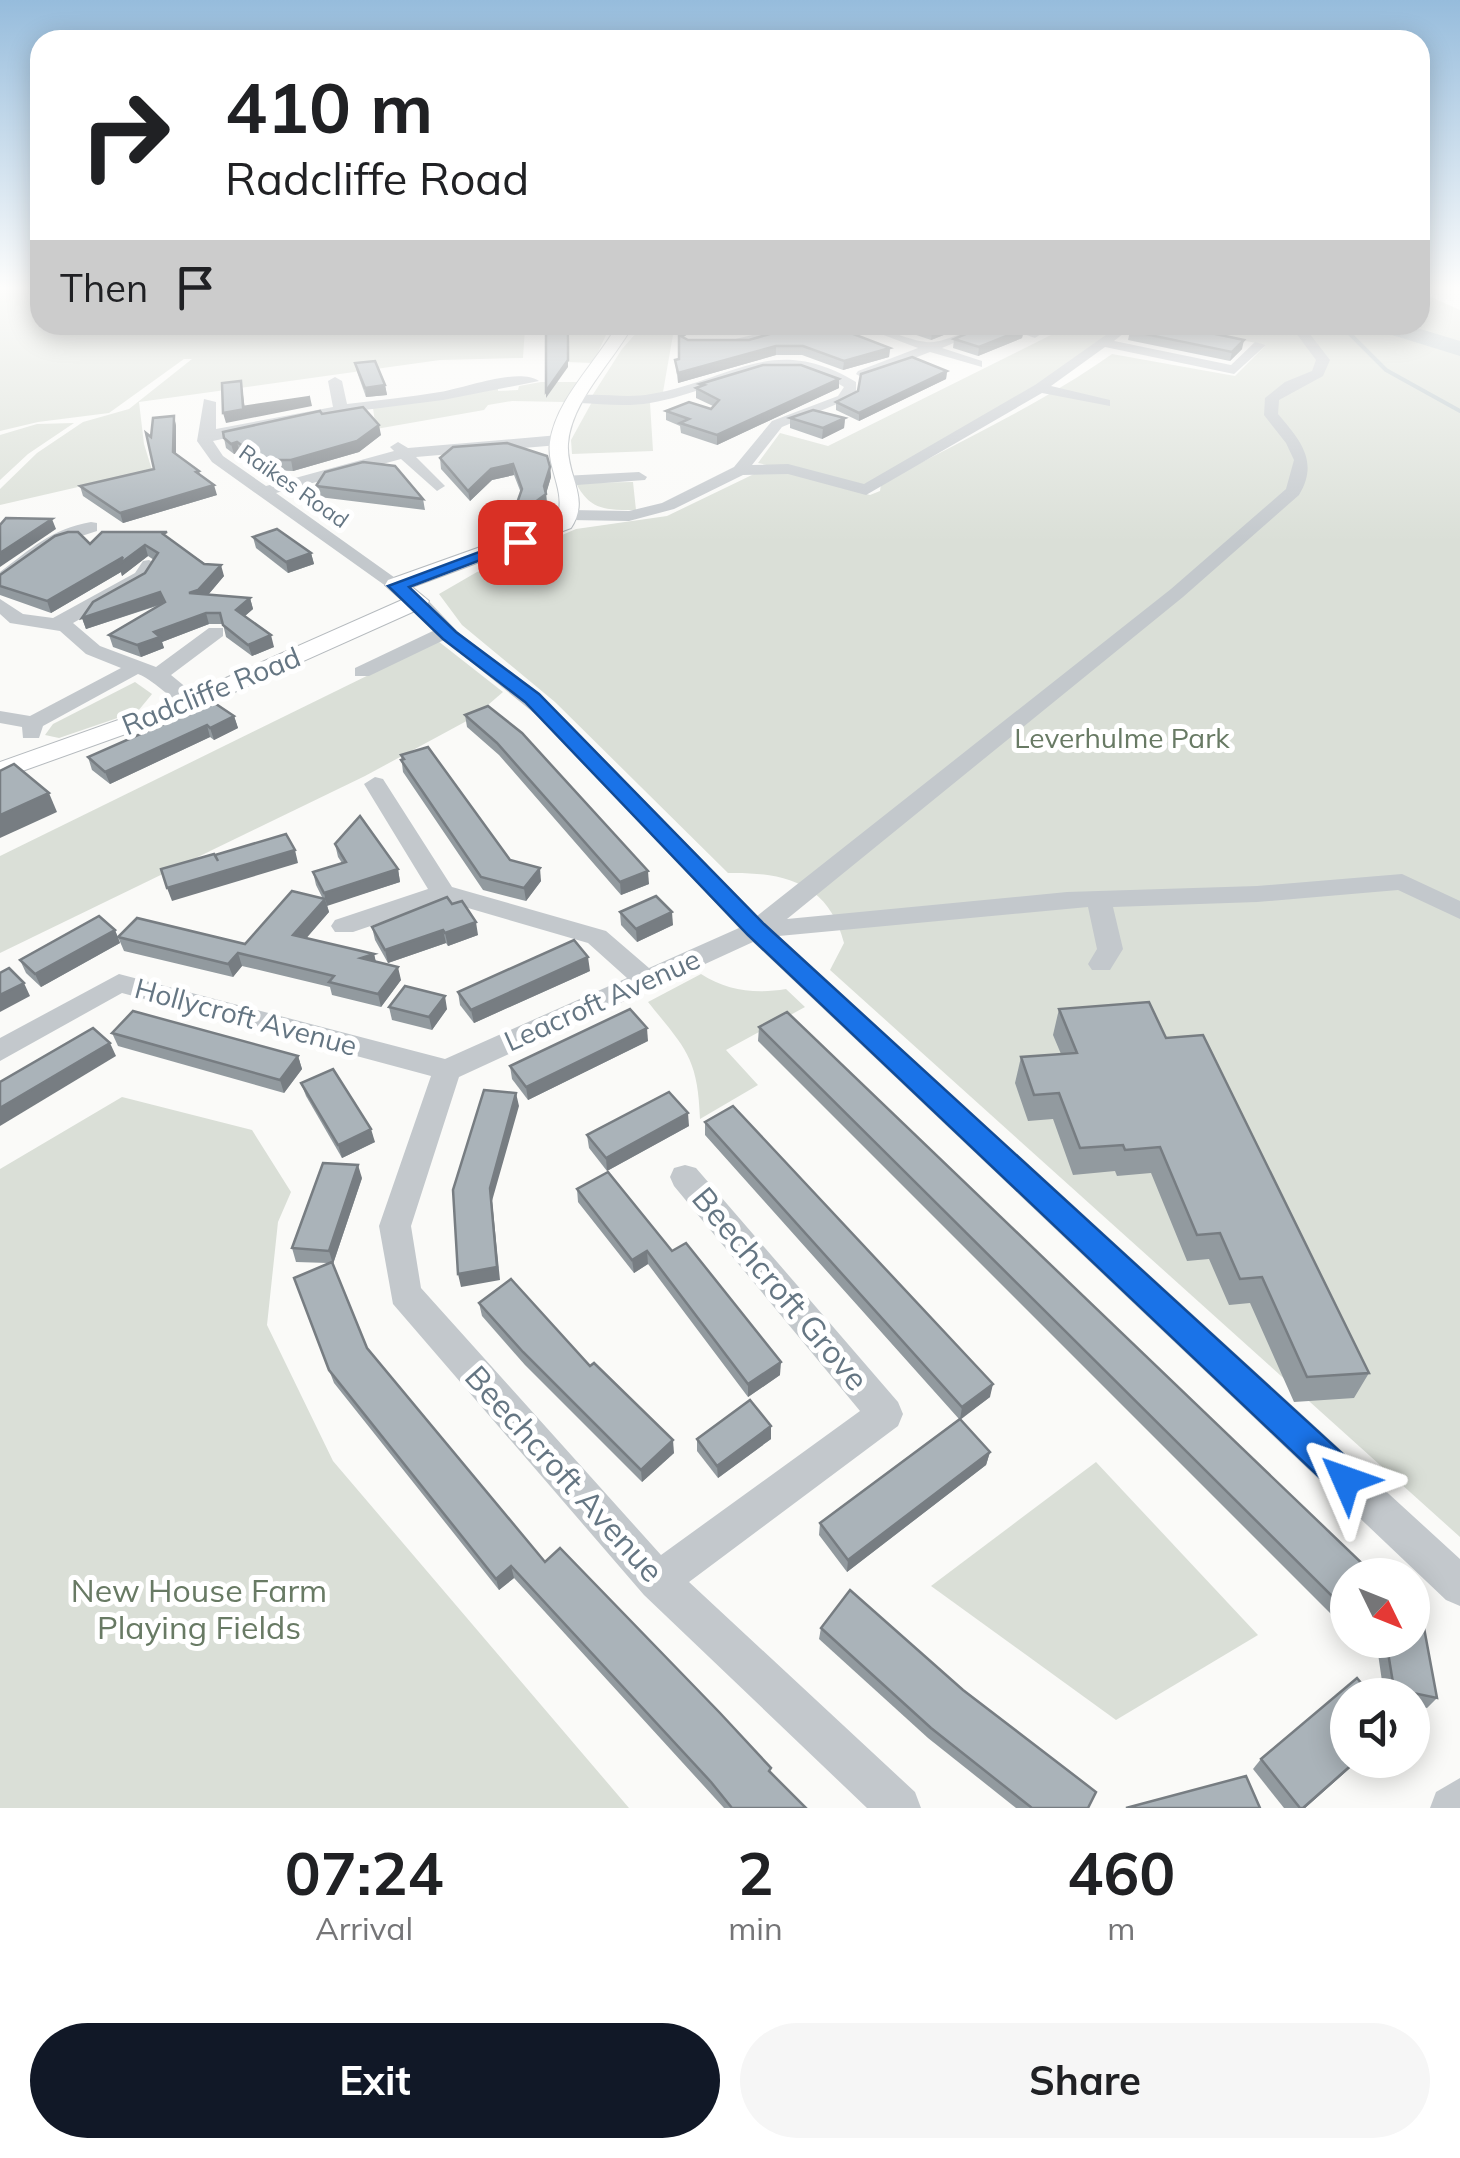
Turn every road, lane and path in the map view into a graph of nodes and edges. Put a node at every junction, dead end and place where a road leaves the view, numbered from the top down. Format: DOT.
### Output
graph roads {
  1 [pos="595,373"];
  2 [pos="728,373"];
  3 [pos="825,373"];
  4 [pos="867,373"];
  5 [pos="878,373"];
  6 [pos="1061,373"];
  7 [pos="1317,373"];
  8 [pos="444,378"];
  9 [pos="842,378"];
  10 [pos="895,380"];
  11 [pos="532,382"];
  12 [pos="341,385"];
  13 [pos="1040,388"];
  14 [pos="465,390"];
  15 [pos="670,394"];
  16 [pos="579,399"];
  17 [pos="1104,403"];
  18 [pos="693,406"];
  19 [pos="191,408"];
  20 [pos="341,410"];
  21 [pos="813,411"];
  22 [pos="832,417"];
  23 [pos="206,435"];
  24 [pos="392,440"];
  25 [pos="559,440"];
  26 [pos="405,454"];
  27 [pos="740,470"];
  28 [pos="639,477"];
  29 [pos="563,480"];
  30 [pos="437,486"];
  31 [pos="261,492"];
  32 [pos="571,516"];
  33 [pos="90,527"];
  34 [pos="0,582"];
  35 [pos="165,583"];
  36 [pos="409,595"];
  37 [pos="0,605"];
  38 [pos="59,623"];
  39 [pos="8,624"];
  40 [pos="448,634"];
  41 [pos="209,643"];
  42 [pos="134,668"];
  43 [pos="362,672"];
  44 [pos="158,676"];
  45 [pos="192,702"];
  46 [pos="2,717"];
  47 [pos="0,770"];
  48 [pos="374,784"];
  49 [pos="443,892"];
  50 [pos="1100,899"];
  51 [pos="1460,911"];
  52 [pos="344,926"];
  53 [pos="756,930"];
  54 [pos="1101,964"];
  55 [pos="645,980"];
  56 [pos="0,1051"];
  57 [pos="448,1070"];
  58 [pos="686,1177"];
  59 [pos="658,1581"];
  60 [pos="1460,1586"];
  61 [pos="1460,1800"];
  62 [pos="898,1808"];
  63 [pos="1452,1808"];
  1 -- 16 [label="main road"];
  2 -- 15 [label="street"];
  3 -- 9 [label="street"];
  4 -- 9 [label="street"];
  5 -- 10 [label="street"];
  6 -- 13 [label="street"];
  7 -- 53 [label="street"];
  8 -- 14 [label="street"];
  9 -- 21 [label="street"];
  11 -- 14 [label="street"];
  12 -- 20 [label="street"];
  13 -- 17 [label="street"];
  13 -- 27 [label="street"];
  14 -- 20 [label="street"];
  15 -- 16 [label="street"];
  15 -- 18 [label="street"];
  16 -- 25 [label="main road"];
  19 -- 23 [label="street, Raikes Road"];
  20 -- 23 [label="street"];
  21 -- 22 [label="street"];
  21 -- 27 [label="street"];
  23 -- 31 [label="street, Raikes Road"];
  24 -- 26 [label="street"];
  25 -- 26 [label="street"];
  25 -- 29 [label="main road"];
  26 -- 30 [label="street"];
  26 -- 31 [label="street"];
  27 -- 32 [label="street"];
  28 -- 29 [label="street"];
  29 -- 32 [label="main road"];
  31 -- 36 [label="street, Raikes Road"];
  32 -- 36 [label="main road, Radcliffe Road"];
  33 -- 34 [label="street"];
  35 -- 38 [label="street"];
  36 -- 40 [label="street, Raikes Road"];
  36 -- 45 [label="main road, Radcliffe Road"];
  37 -- 39 [label="street"];
  38 -- 39 [label="street"];
  38 -- 42 [label="street"];
  40 -- 43 [label="street"];
  40 -- 53 [label="street, Raikes Road"];
  41 -- 44 [label="street"];
  42 -- 44 [label="street"];
  42 -- 46 [label="street"];
  44 -- 45 [label="street"];
  45 -- 47 [label="main road, Radcliffe Road"];
  48 -- 49 [label="street"];
  49 -- 52 [label="street"];
  49 -- 55 [label="street"];
  50 -- 51 [label="street"];
  50 -- 53 [label="street"];
  50 -- 54 [label="street"];
  53 -- 55 [label="street, Leacroft Avenue"];
  53 -- 60 [label="street, Raikes Road"];
  55 -- 57 [label="street, Leacroft Avenue"];
  56 -- 57 [label="street, Hollycroft Avenue"];
  57 -- 59 [label="street, Beechcroft Avenue"];
  58 -- 59 [label="street, Beechcroft Grove"];
  59 -- 62 [label="street, Beechcroft Avenue"];
  61 -- 63 [label="street"];
}
